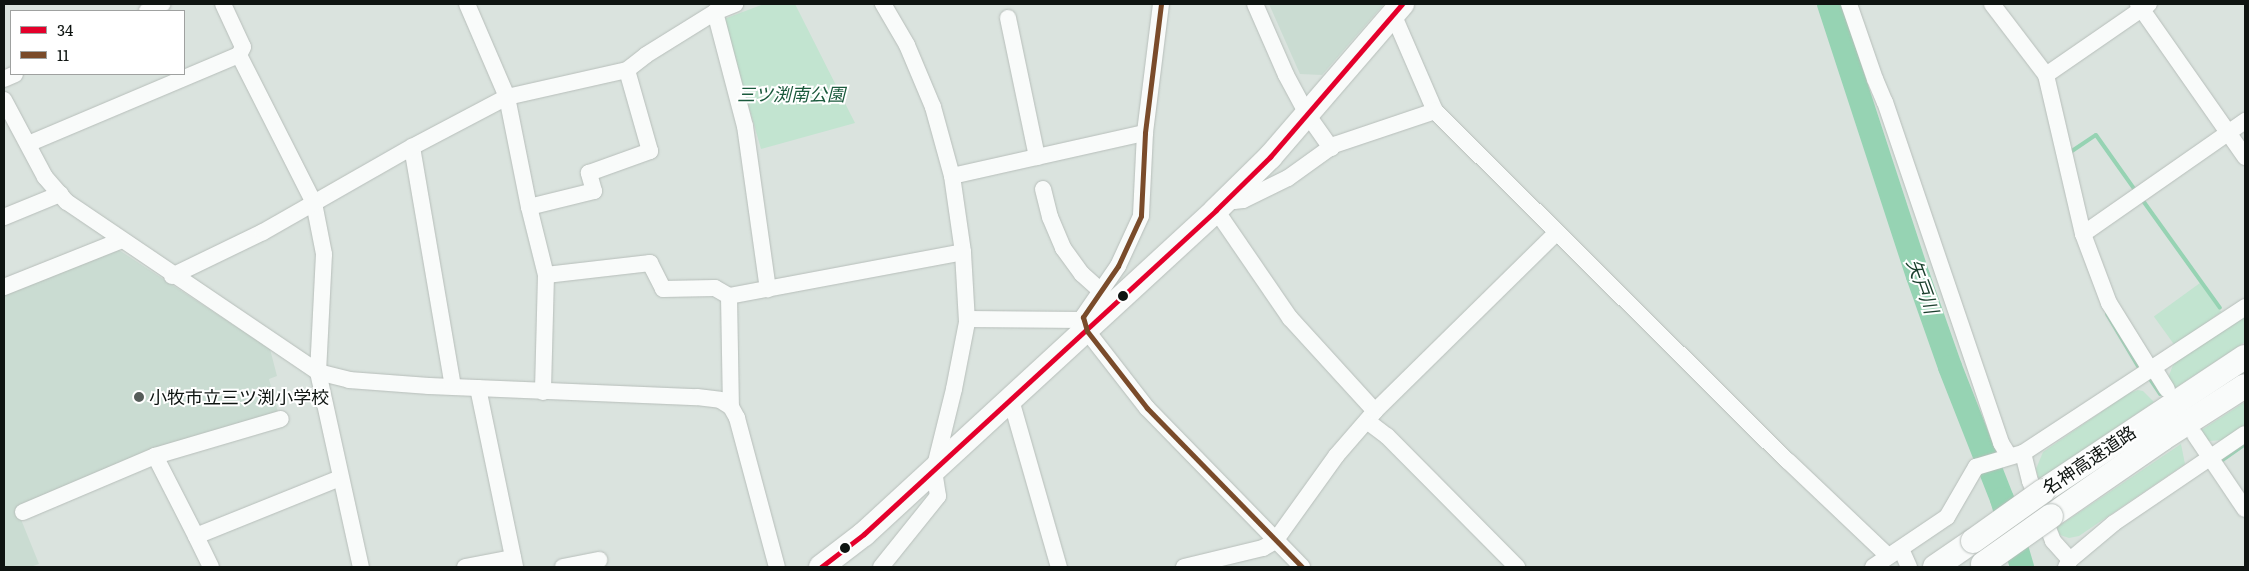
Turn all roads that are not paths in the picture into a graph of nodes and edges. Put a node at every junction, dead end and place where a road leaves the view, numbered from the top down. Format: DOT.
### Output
graph roads {
  1 [pos="162,4"];
  2 [pos="223,4"];
  3 [pos="467,4"];
  4 [pos="736,4"];
  5 [pos="883,4"];
  6 [pos="1161,4"];
  7 [pos="1255,4"];
  8 [pos="1849,4"];
  9 [pos="1992,4"];
  10 [pos="2143,5"];
  11 [pos="1398,9"];
  12 [pos="149,10"];
  13 [pos="715,12"];
  14 [pos="1008,18"];
  15 [pos="239,55"];
  16 [pos="626,70"];
  17 [pos="2046,75"];
  18 [pos="507,97"];
  19 [pos="4,100"];
  20 [pos="1435,111"];
  21 [pos="1307,114"];
  22 [pos="2245,121"];
  23 [pos="2228,132"];
  24 [pos="1145,133"];
  25 [pos="28,144"];
  26 [pos="412,147"];
  27 [pos="1331,148"];
  28 [pos="1037,157"];
  29 [pos="2245,157"];
  30 [pos="952,176"];
  31 [pos="1043,189"];
  32 [pos="60,194"];
  33 [pos="314,204"];
  34 [pos="1222,204"];
  35 [pos="529,207"];
  36 [pos="4,217"];
  37 [pos="1557,232"];
  38 [pos="2084,234"];
  39 [pos="122,240"];
  40 [pos="964,252"];
  41 [pos="546,275"];
  42 [pos="172,276"];
  43 [pos="4,287"];
  44 [pos="768,289"];
  45 [pos="1102,292"];
  46 [pos="728,296"];
  47 [pos="2245,307"];
  48 [pos="967,319"];
  49 [pos="1085,325"];
  50 [pos="2245,357"];
  51 [pos="2152,368"];
  52 [pos="318,372"];
  53 [pos="2245,386"];
  54 [pos="453,387"];
  55 [pos="478,388"];
  56 [pos="2167,389"];
  57 [pos="543,392"];
  58 [pos="1011,400"];
  59 [pos="731,406"];
  60 [pos="1371,416"];
  61 [pos="282,420"];
  62 [pos="2245,434"];
  63 [pos="2195,435"];
  64 [pos="2012,455"];
  65 [pos="155,456"];
  66 [pos="2208,457"];
  67 [pos="934,470"];
  68 [pos="340,478"];
  69 [pos="2245,509"];
  70 [pos="23,512"];
  71 [pos="196,536"];
  72 [pos="1275,541"];
  73 [pos="1894,552"];
  74 [pos="599,560"];
  75 [pos="514,563"];
  76 [pos="2068,564"];
  77 [pos="356,565"];
  78 [pos="1980,565"];
  79 [pos="212,567"];
  80 [pos="465,567"];
  81 [pos="562,567"];
  82 [pos="776,567"];
  83 [pos="821,567"];
  84 [pos="881,567"];
  85 [pos="1059,567"];
  86 [pos="1184,567"];
  87 [pos="1302,567"];
  88 [pos="1517,567"];
  89 [pos="1873,567"];
  90 [pos="1910,567"];
  91 [pos="1935,567"];
  1 -- 12 [label="street"];
  2 -- 15 [label="street"];
  3 -- 18 [label="street"];
  4 -- 13 [label="street"];
  5 -- 30 [label="street"];
  6 -- 24 [label="street"];
  7 -- 21 [label="street"];
  8 -- 64 [label="street"];
  9 -- 17 [label="street"];
  10 -- 17 [label="street"];
  10 -- 23 [label="street"];
  11 -- 20 [label="street"];
  11 -- 21 [label="highway"];
  13 -- 16 [label="street"];
  13 -- 44 [label="street"];
  14 -- 28 [label="street"];
  15 -- 25 [label="street"];
  15 -- 33 [label="street"];
  16 -- 18 [label="street"];
  16 -- 35 [label="street"];
  17 -- 38 [label="street"];
  18 -- 26 [label="street"];
  18 -- 35 [label="street"];
  19 -- 25 [label="street"];
  20 -- 27 [label="street"];
  20 -- 37 [label="street"];
  21 -- 27 [label="street"];
  21 -- 34 [label="highway"];
  22 -- 23 [label="street"];
  23 -- 29 [label="street"];
  23 -- 38 [label="street"];
  24 -- 28 [label="street"];
  24 -- 45 [label="street"];
  25 -- 32 [label="street"];
  26 -- 33 [label="street"];
  26 -- 54 [label="street"];
  27 -- 34 [label="street"];
  28 -- 30 [label="street"];
  30 -- 40 [label="street"];
  31 -- 45 [label="street"];
  32 -- 36 [label="street"];
  32 -- 39 [label="street"];
  33 -- 42 [label="street"];
  33 -- 52 [label="street"];
  34 -- 49 [label="highway"];
  34 -- 60 [label="street"];
  35 -- 41 [label="street"];
  37 -- 60 [label="street"];
  37 -- 73 [label="street"];
  38 -- 51 [label="street"];
  39 -- 42 [label="street"];
  39 -- 43 [label="street"];
  40 -- 44 [label="street"];
  40 -- 48 [label="street"];
  41 -- 46 [label="street"];
  41 -- 57 [label="street"];
  42 -- 52 [label="street"];
  44 -- 46 [label="street"];
  45 -- 49 [label="street"];
  46 -- 59 [label="street"];
  47 -- 51 [label="street"];
  48 -- 49 [label="street"];
  48 -- 67 [label="street"];
  49 -- 58 [label="highway"];
  49 -- 72 [label="street"];
  50 -- 91 [label="highway, 名神高速道路, bridge"];
  51 -- 56 [label="street"];
  51 -- 64 [label="street"];
  52 -- 54 [label="street"];
  52 -- 68 [label="street"];
  53 -- 78 [label="highway, 名神高速道路, bridge"];
  54 -- 55 [label="street"];
  55 -- 57 [label="street"];
  55 -- 75 [label="street"];
  57 -- 59 [label="street"];
  58 -- 67 [label="highway"];
  58 -- 85 [label="street"];
  59 -- 82 [label="street"];
  60 -- 72 [label="street"];
  60 -- 88 [label="street"];
  61 -- 65 [label="street"];
  62 -- 66 [label="street"];
  63 -- 66 [label="street"];
  64 -- 73 [label="street"];
  64 -- 76 [label="street"];
  65 -- 70 [label="street"];
  65 -- 71 [label="street"];
  66 -- 69 [label="street"];
  66 -- 76 [label="street"];
  67 -- 83 [label="highway"];
  67 -- 84 [label="street"];
  68 -- 71 [label="street"];
  68 -- 77 [label="street"];
  71 -- 79 [label="street"];
  72 -- 86 [label="street"];
  72 -- 87 [label="street"];
  73 -- 89 [label="street"];
  73 -- 90 [label="street"];
  74 -- 81 [label="street"];
  75 -- 80 [label="street"];
}
